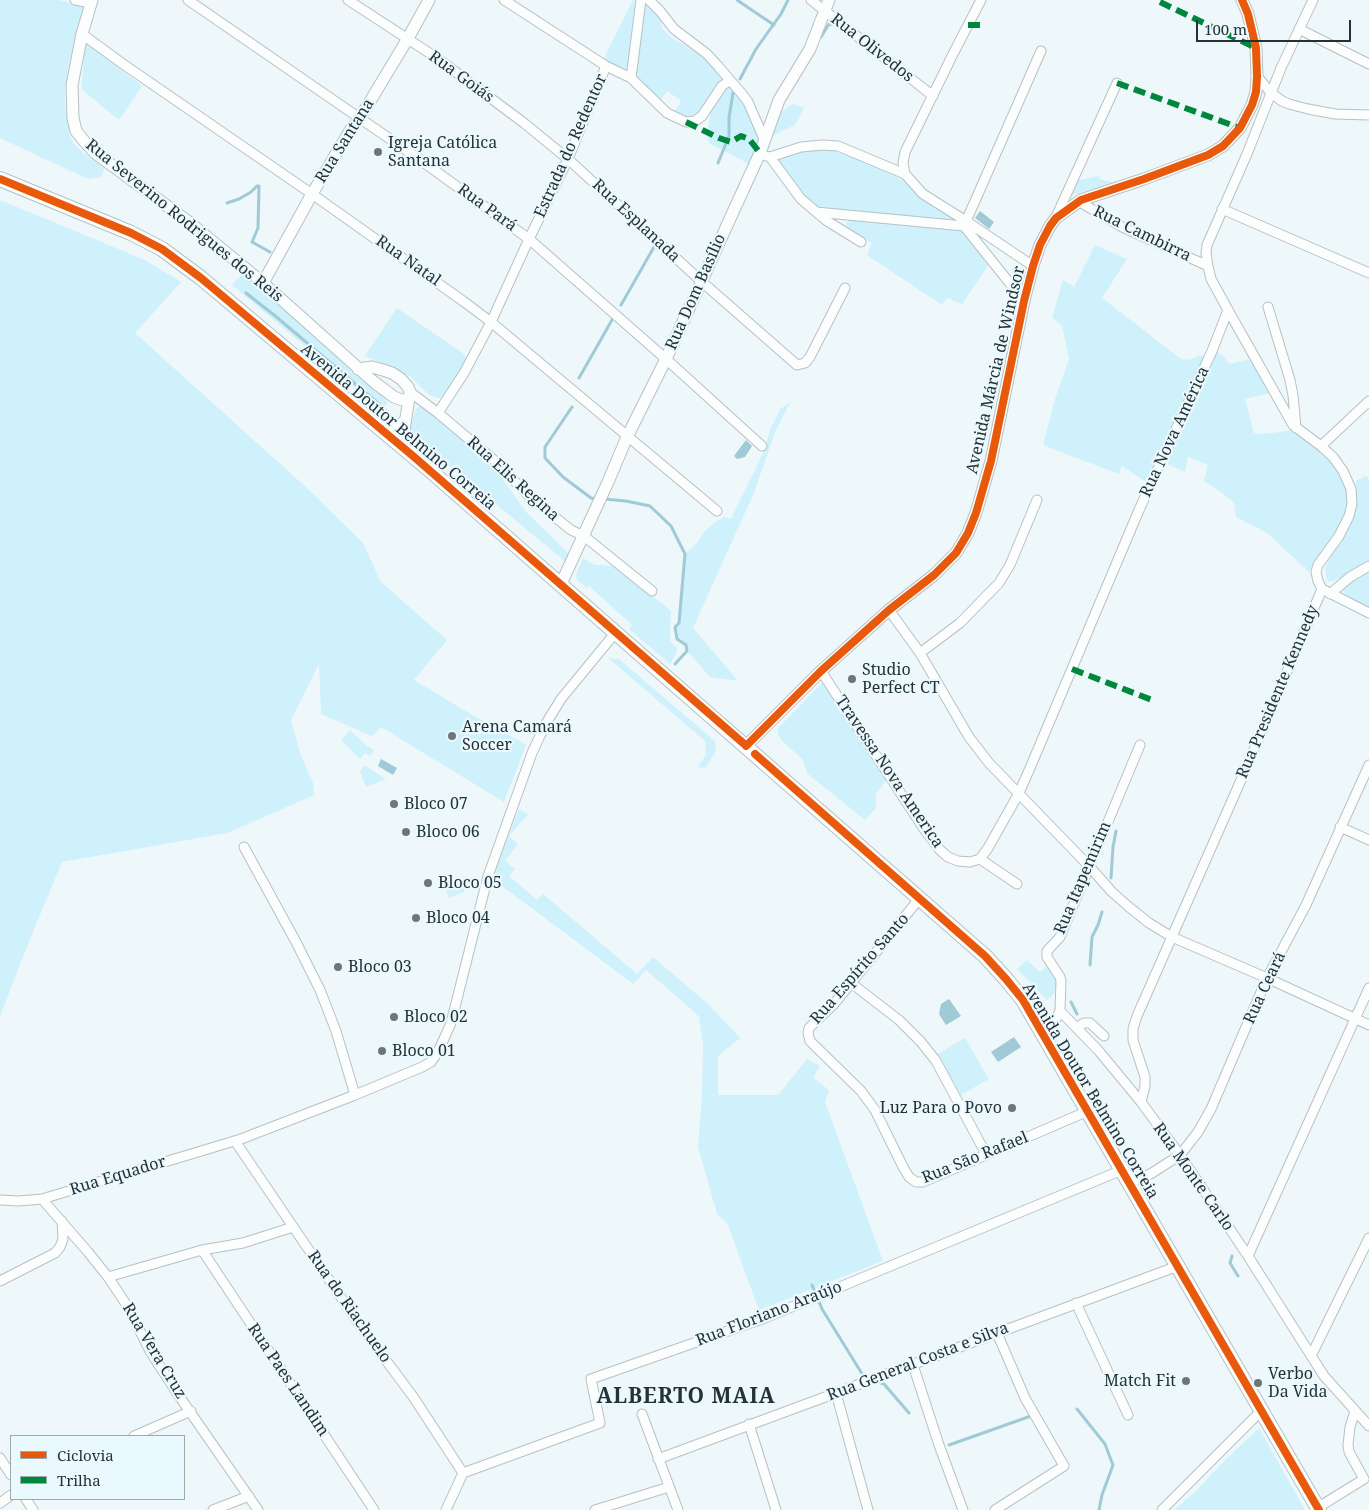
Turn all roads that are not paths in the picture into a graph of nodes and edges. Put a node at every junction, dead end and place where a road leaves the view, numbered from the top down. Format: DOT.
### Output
graph roads {
  1 [pos="75,0"];
  2 [pos="188,0"];
  3 [pos="348,0"];
  4 [pos="429,0"];
  5 [pos="504,0"];
  6 [pos="641,0"];
  7 [pos="649,0"];
  8 [pos="811,0"];
  9 [pos="981,0"];
  10 [pos="1242,0"];
  11 [pos="1313,0"];
  12 [pos="92,2"];
  13 [pos="826,5"];
  14 [pos="1299,29"];
  15 [pos="82,34"];
  16 [pos="407,40"];
  17 [pos="1041,50"];
  18 [pos="1369,64"];
  19 [pos="606,66"];
  20 [pos="1257,76"];
  21 [pos="631,78"];
  22 [pos="730,80"];
  23 [pos="1117,82"];
  24 [pos="1271,92"];
  25 [pos="933,96"];
  26 [pos="1369,115"];
  27 [pos="360,118"];
  28 [pos="765,141"];
  29 [pos="765,155"];
  30 [pos="568,159"];
  31 [pos="905,174"];
  32 [pos="0,179"];
  33 [pos="312,194"];
  34 [pos="1078,201"];
  35 [pos="1222,209"];
  36 [pos="816,212"];
  37 [pos="1056,218"];
  38 [pos="965,223"];
  39 [pos="530,239"];
  40 [pos="860,242"];
  41 [pos="1034,266"];
  42 [pos="1208,266"];
  43 [pos="1369,272"];
  44 [pos="700,281"];
  45 [pos="263,283"];
  46 [pos="846,288"];
  47 [pos="1024,301"];
  48 [pos="1268,307"];
  49 [pos="1228,310"];
  50 [pos="491,322"];
  51 [pos="666,359"];
  52 [pos="358,369"];
  53 [pos="394,397"];
  54 [pos="409,397"];
  55 [pos="1369,401"];
  56 [pos="438,413"];
  57 [pos="377,420"];
  58 [pos="404,422"];
  59 [pos="1296,428"];
  60 [pos="628,437"];
  61 [pos="762,446"];
  62 [pos="1321,446"];
  63 [pos="426,468"];
  64 [pos="1037,500"];
  65 [pos="717,511"];
  66 [pos="584,536"];
  67 [pos="1369,566"];
  68 [pos="561,584"];
  69 [pos="652,591"];
  70 [pos="1326,592"];
  71 [pos="889,610"];
  72 [pos="1369,613"];
  73 [pos="616,632"];
  74 [pos="920,653"];
  75 [pos="822,671"];
  76 [pos="1140,745"];
  77 [pos="746,746"];
  78 [pos="1369,765"];
  79 [pos="1018,793"];
  80 [pos="1340,828"];
  81 [pos="1369,840"];
  82 [pos="244,847"];
  83 [pos="980,859"];
  84 [pos="1089,866"];
  85 [pos="1017,884"];
  86 [pos="919,899"];
  87 [pos="1172,937"];
  88 [pos="1267,978"];
  89 [pos="852,983"];
  90 [pos="1369,988"];
  91 [pos="1060,1011"];
  92 [pos="1355,1018"];
  93 [pos="1369,1025"];
  94 [pos="1078,1028"];
  95 [pos="1040,1029"];
  96 [pos="1104,1036"];
  97 [pos="810,1041"];
  98 [pos="355,1095"];
  99 [pos="1141,1102"];
  100 [pos="1088,1111"];
  101 [pos="235,1141"];
  102 [pos="986,1154"];
  103 [pos="1180,1156"];
  104 [pos="1122,1170"];
  105 [pos="1130,1184"];
  106 [pos="42,1199"];
  107 [pos="0,1200"];
  108 [pos="62,1221"];
  109 [pos="294,1227"];
  110 [pos="1369,1238"];
  111 [pos="202,1250"];
  112 [pos="1248,1256"];
  113 [pos="1178,1266"];
  114 [pos="108,1277"];
  115 [pos="0,1281"];
  116 [pos="1076,1303"];
  117 [pos="997,1332"];
  118 [pos="1311,1356"];
  119 [pos="913,1365"];
  120 [pos="836,1393"];
  121 [pos="1261,1410"];
  122 [pos="191,1411"];
  123 [pos="1355,1411"];
  124 [pos="642,1414"];
  125 [pos="1128,1415"];
  126 [pos="749,1424"];
  127 [pos="1369,1426"];
  128 [pos="136,1435"];
  129 [pos="0,1458"];
  130 [pos="658,1459"];
  131 [pos="10,1473"];
  132 [pos="463,1473"];
  133 [pos="1366,1482"];
  134 [pos="670,1487"];
  135 [pos="249,1496"];
  136 [pos="1318,1509"];
  137 [pos="213,1510"];
  138 [pos="258,1510"];
  139 [pos="374,1510"];
  140 [pos="446,1510"];
  141 [pos="595,1510"];
  142 [pos="678,1510"];
  143 [pos="776,1510"];
  144 [pos="868,1510"];
  145 [pos="963,1510"];
  146 [pos="996,1510"];
  147 [pos="1162,1510"];
  1 -- 12 [label="street"];
  2 -- 27 [label="street, Rua Pará"];
  3 -- 16 [label="street, Rua Goiás"];
  4 -- 16 [label="street, Rua Santana"];
  5 -- 19 [label="street"];
  6 -- 21 [label="street, Estrada do Redentor"];
  7 -- 22 [label="street"];
  8 -- 13 [label="street, Rua Olivedos"];
  9 -- 25 [label="street"];
  10 -- 20 [label="street, Avenida Márcia de Windsor"];
  11 -- 14 [label="street"];
  12 -- 15 [label="street, Rua Severino Rodrigues dos Reis"];
  13 -- 25 [label="street, Rua Olivedos"];
  13 -- 28 [label="street, Rua Dom Basílio"];
  14 -- 18 [label="street"];
  14 -- 24 [label="street"];
  15 -- 33 [label="street, Rua Natal"];
  15 -- 45 [label="street, Rua Severino Rodrigues dos Reis"];
  16 -- 27 [label="street, Rua Santana"];
  16 -- 30 [label="street, Rua Goiás"];
  17 -- 38 [label="street"];
  19 -- 21 [label="street"];
  19 -- 30 [label="street, Estrada do Redentor"];
  20 -- 24 [label="street"];
  20 -- 34 [label="street, Avenida Márcia de Windsor"];
  21 -- 22 [label="street"];
  22 -- 28 [label="street"];
  23 -- 37 [label="street"];
  24 -- 26 [label="street"];
  24 -- 35 [label="street"];
  25 -- 31 [label="street"];
  27 -- 33 [label="street, Rua Santana"];
  27 -- 39 [label="street, Rua Pará"];
  28 -- 29 [label="street, Rua Dom Basílio"];
  29 -- 31 [label="street"];
  29 -- 36 [label="street"];
  29 -- 44 [label="street, Rua Dom Basílio"];
  30 -- 39 [label="street, Estrada do Redentor"];
  30 -- 44 [label="street, Rua Esplanada"];
  31 -- 38 [label="street"];
  32 -- 57 [label="main road, Avenida Doutor Belmino Correia"];
  33 -- 45 [label="street, Rua Santana"];
  33 -- 50 [label="street, Rua Natal"];
  34 -- 37 [label="street, Avenida Márcia de Windsor"];
  34 -- 42 [label="street, Rua Cambirra"];
  35 -- 42 [label="street"];
  35 -- 43 [label="street"];
  36 -- 38 [label="street"];
  36 -- 40 [label="street"];
  37 -- 41 [label="street, Avenida Márcia de Windsor"];
  38 -- 41 [label="street"];
  38 -- 47 [label="street"];
  39 -- 50 [label="street, Estrada do Redentor"];
  39 -- 51 [label="street, Rua Pará"];
  41 -- 47 [label="street, Avenida Márcia de Windsor"];
  42 -- 49 [label="street"];
  44 -- 46 [label="street, Rua Esplanada"];
  44 -- 51 [label="street, Rua Dom Basílio"];
  45 -- 52 [label="street, Rua Severino Rodrigues dos Reis"];
  47 -- 71 [label="street, Avenida Márcia de Windsor"];
  48 -- 59 [label="street"];
  49 -- 59 [label="street, Rua Presidente Kennedy"];
  49 -- 79 [label="street, Rua Nova América"];
  50 -- 56 [label="street, Estrada do Redentor"];
  50 -- 60 [label="street, Rua Natal"];
  51 -- 60 [label="street, Rua Dom Basílio"];
  51 -- 61 [label="street, Rua Pará"];
  52 -- 53 [label="street, Rua Severino Rodrigues dos Reis"];
  52 -- 54 [label="street"];
  53 -- 54 [label="street, Rua Severino Rodrigues dos Reis"];
  53 -- 57 [label="street"];
  54 -- 56 [label="street, Rua Elis Regina"];
  54 -- 58 [label="street"];
  55 -- 62 [label="street"];
  56 -- 66 [label="street, Rua Elis Regina"];
  57 -- 58 [label="street"];
  57 -- 63 [label="main road, Avenida Doutor Belmino Correia"];
  58 -- 63 [label="street, Avenida Doutor Belmino Correia"];
  59 -- 62 [label="street, Rua Presidente Kennedy"];
  60 -- 65 [label="street, Rua Natal"];
  60 -- 66 [label="street, Rua Dom Basílio"];
  62 -- 70 [label="street, Rua Presidente Kennedy"];
  63 -- 68 [label="main road, Avenida Doutor Belmino Correia"];
  64 -- 74 [label="street"];
  66 -- 68 [label="street, Rua Dom Basílio"];
  66 -- 69 [label="street, Rua Elis Regina"];
  67 -- 70 [label="street"];
  68 -- 73 [label="main road, Avenida Doutor Belmino Correia"];
  70 -- 72 [label="street"];
  70 -- 87 [label="street, Rua Presidente Kennedy"];
  71 -- 74 [label="street"];
  71 -- 75 [label="street, Avenida Márcia de Windsor"];
  73 -- 77 [label="main road, Avenida Doutor Belmino Correia"];
  73 -- 98 [label="street, Rua Equador"];
  74 -- 79 [label="street"];
  75 -- 77 [label="street, Avenida Márcia de Windsor"];
  75 -- 83 [label="street, Travessa Nova America"];
  76 -- 84 [label="street, Rua Itapemirim"];
  77 -- 86 [label="main road, Avenida Doutor Belmino Correia"];
  78 -- 80 [label="street, Rua Ceará"];
  79 -- 83 [label="street, Rua Nova América"];
  79 -- 84 [label="street"];
  80 -- 81 [label="street"];
  80 -- 88 [label="street, Rua Ceará"];
  82 -- 98 [label="street"];
  83 -- 85 [label="street"];
  84 -- 87 [label="street"];
  84 -- 91 [label="street, Rua Itapemirim"];
  86 -- 89 [label="street, Rua Espírito Santo"];
  86 -- 95 [label="main road, Avenida Doutor Belmino Correia"];
  87 -- 88 [label="street"];
  87 -- 99 [label="street, Rua Presidente Kennedy"];
  88 -- 92 [label="street"];
  88 -- 103 [label="street, Rua Ceará"];
  89 -- 97 [label="street, Rua Espírito Santo"];
  89 -- 102 [label="street"];
  90 -- 92 [label="street"];
  91 -- 94 [label="street, Rua Monte Carlo"];
  91 -- 95 [label="street"];
  92 -- 93 [label="street"];
  92 -- 112 [label="street"];
  94 -- 96 [label="street"];
  94 -- 99 [label="street, Rua Monte Carlo"];
  95 -- 100 [label="main road, Avenida Doutor Belmino Correia"];
  97 -- 102 [label="street, Rua São Rafael"];
  98 -- 101 [label="street, Rua Equador"];
  99 -- 103 [label="street, Rua Monte Carlo"];
  100 -- 102 [label="street, Rua São Rafael"];
  100 -- 104 [label="main road, Avenida Doutor Belmino Correia"];
  101 -- 106 [label="street, Rua Equador"];
  101 -- 109 [label="street, Rua do Riachuelo"];
  103 -- 105 [label="street, Rua Ceará"];
  103 -- 112 [label="street, Rua Monte Carlo"];
  104 -- 105 [label="main road, Avenida Doutor Belmino Correia"];
  104 -- 132 [label="street, Rua Floriano Araújo"];
  105 -- 113 [label="main road, Avenida Doutor Belmino Correia"];
  106 -- 107 [label="street, Rua Equador"];
  106 -- 108 [label="street, Rua Vera Cruz"];
  108 -- 114 [label="street, Rua Vera Cruz"];
  108 -- 115 [label="street"];
  109 -- 111 [label="street"];
  109 -- 132 [label="street, Rua do Riachuelo"];
  110 -- 118 [label="street"];
  111 -- 114 [label="street"];
  111 -- 139 [label="street, Rua Paes Landim"];
  112 -- 118 [label="street, Rua Monte Carlo"];
  113 -- 116 [label="street, Rua General Costa e Silva"];
  113 -- 121 [label="main road, Avenida Doutor Belmino Correia"];
  114 -- 122 [label="street, Rua Vera Cruz"];
  116 -- 117 [label="street, Rua General Costa e Silva"];
  116 -- 125 [label="street"];
  117 -- 119 [label="street, Rua General Costa e Silva"];
  117 -- 146 [label="street"];
  118 -- 123 [label="street, Rua Monte Carlo"];
  119 -- 120 [label="street, Rua General Costa e Silva"];
  119 -- 145 [label="street"];
  120 -- 126 [label="street, Rua General Costa e Silva"];
  120 -- 144 [label="street"];
  121 -- 136 [label="main road, Avenida Doutor Belmino Correia"];
  121 -- 147 [label="street"];
  122 -- 128 [label="street"];
  122 -- 135 [label="street, Rua Vera Cruz"];
  123 -- 127 [label="street, Rua Monte Carlo"];
  123 -- 133 [label="street"];
  124 -- 130 [label="street"];
  126 -- 130 [label="street, Rua General Costa e Silva"];
  126 -- 143 [label="street"];
  129 -- 131 [label="street"];
  130 -- 134 [label="street"];
  132 -- 140 [label="street"];
  133 -- 136 [label="street"];
  134 -- 141 [label="street"];
  134 -- 142 [label="street"];
  135 -- 137 [label="street"];
  135 -- 138 [label="street, Rua Vera Cruz"];
}
